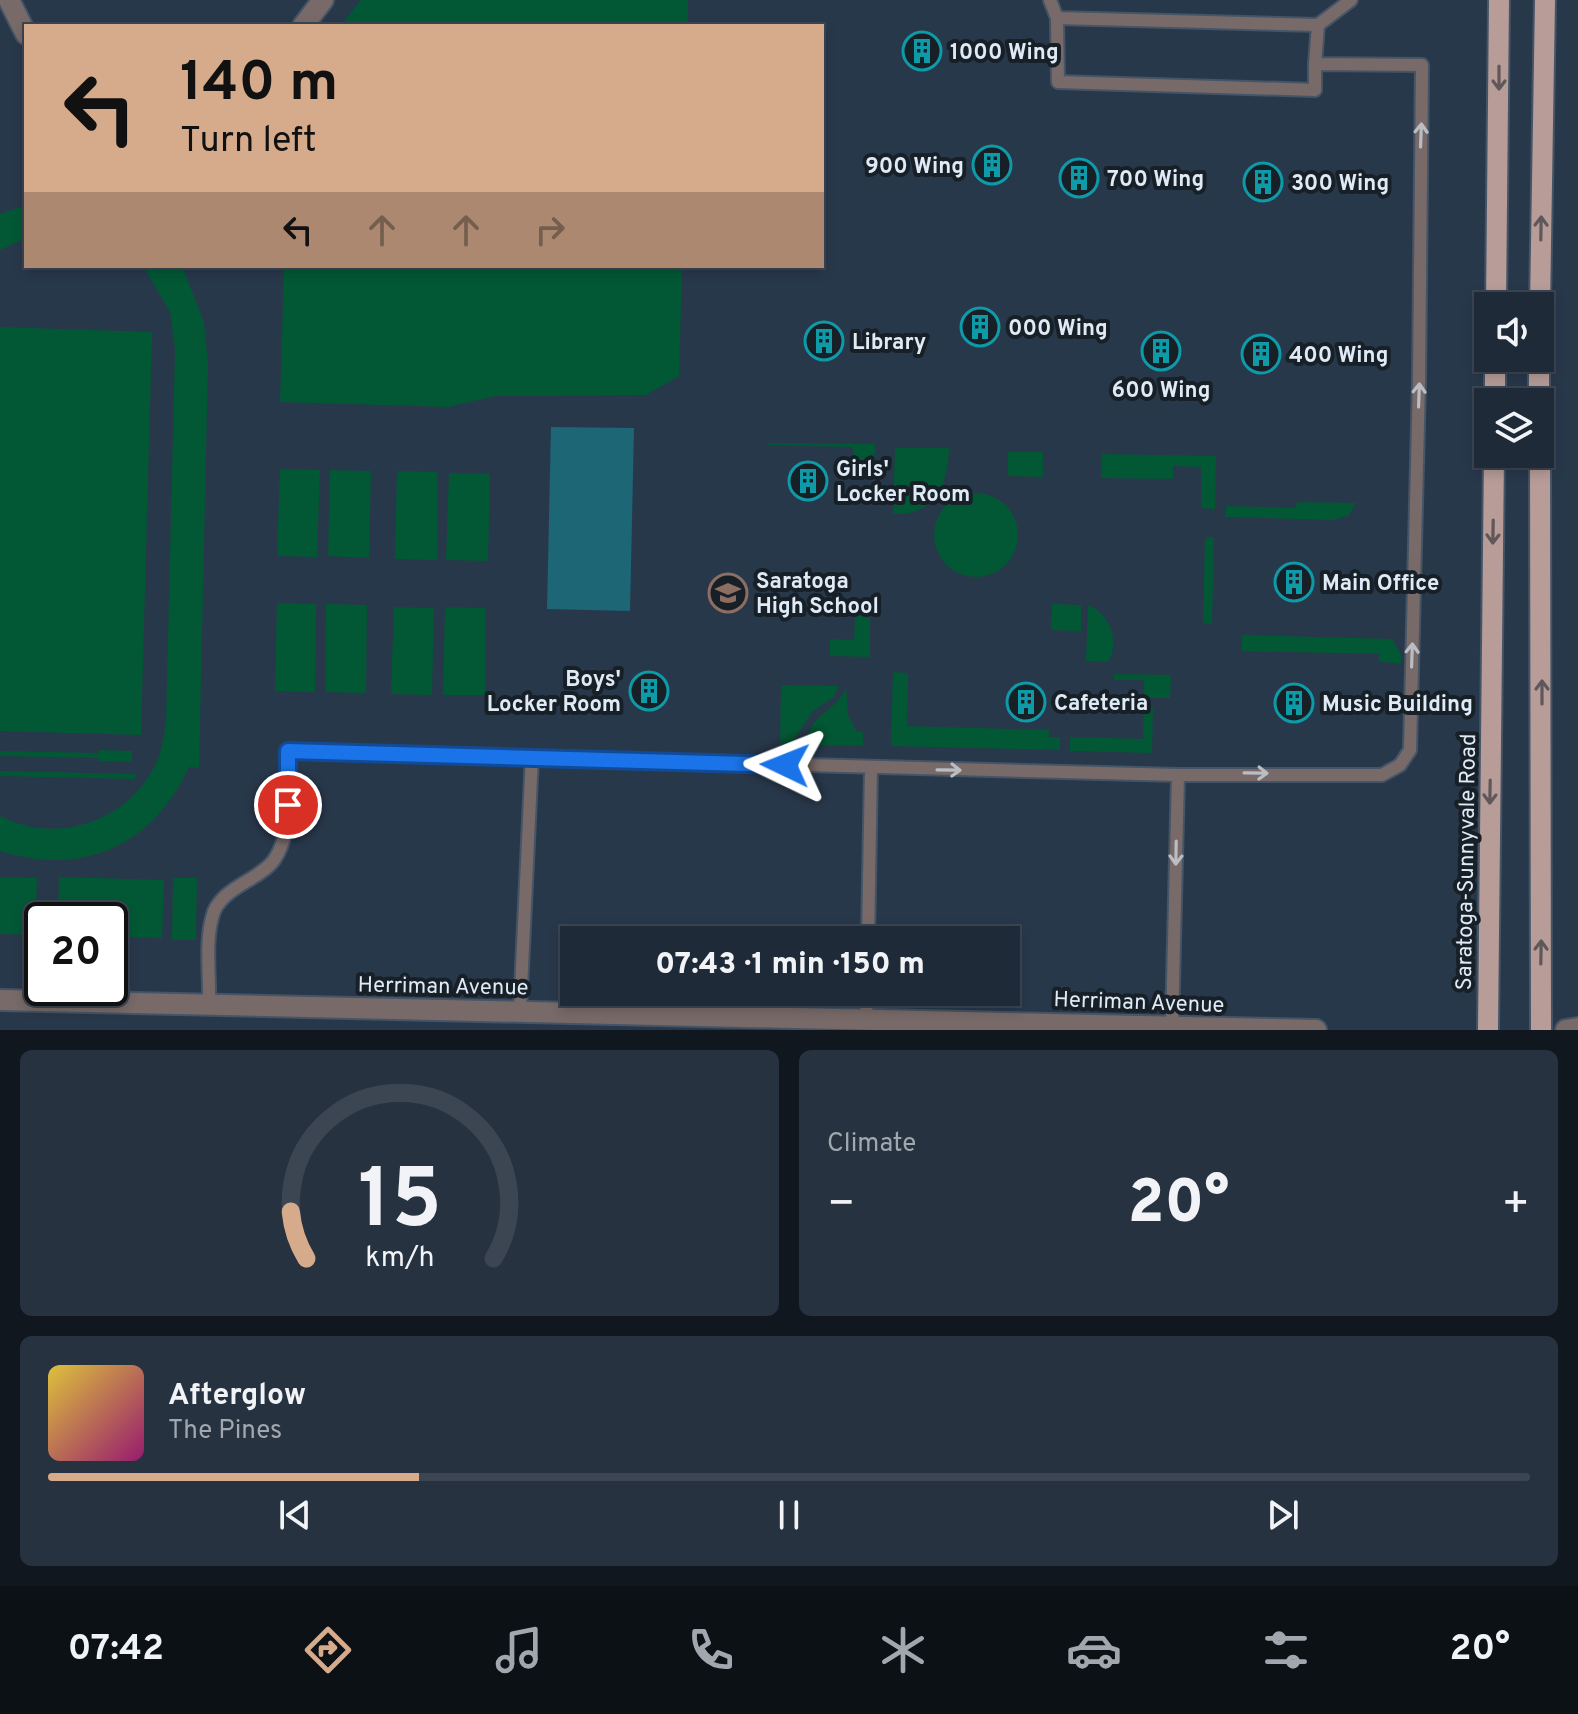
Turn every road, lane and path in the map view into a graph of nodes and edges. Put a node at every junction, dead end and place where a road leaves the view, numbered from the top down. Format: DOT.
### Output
graph roads {
  1 [pos="9,0"];
  2 [pos="323,0"];
  3 [pos="1050,0"];
  4 [pos="1351,0"];
  5 [pos="1499,0"];
  6 [pos="1545,0"];
  7 [pos="1057,18"];
  8 [pos="305,24"];
  9 [pos="1318,25"];
  10 [pos="24,30"];
  11 [pos="1315,64"];
  12 [pos="1496,292"];
  13 [pos="1540,292"];
  14 [pos="1494,468"];
  15 [pos="1540,468"];
  16 [pos="532,756"];
  17 [pos="871,768"];
  18 [pos="1178,775"];
  19 [pos="868,926"];
  20 [pos="0,1000"];
  21 [pos="209,1004"];
  22 [pos="866,1006"];
  23 [pos="520,1010"];
  24 [pos="866,1018"];
  25 [pos="818,1023"];
  26 [pos="1022,1026"];
  27 [pos="1172,1026"];
  28 [pos="1578,1028"];
  29 [pos="1316,1030"];
  30 [pos="1488,1030"];
  31 [pos="1541,1030"];
  32 [pos="1566,1030"];
  1 -- 10 [label="street"];
  2 -- 8 [label="street"];
  3 -- 7 [label="lane"];
  4 -- 9 [label="lane"];
  5 -- 12 [label="main road, one-way"];
  13 -- 6 [label="main road, one-way"];
  7 -- 9 [label="lane"];
  7 -- 11 [label="lane"];
  9 -- 11 [label="lane"];
  18 -- 11 [label="lane, one-way"];
  14 -- 30 [label="main road, Saratoga-Sunnyvale Road, one-way"];
  31 -- 15 [label="main road, one-way"];
  16 -- 17 [label="lane"];
  16 -- 21 [label="lane"];
  16 -- 23 [label="lane"];
  17 -- 18 [label="lane, one-way"];
  17 -- 19 [label="lane"];
  18 -- 27 [label="lane, one-way"];
  20 -- 21 [label="street, Herriman Avenue"];
  21 -- 23 [label="street, Herriman Avenue"];
  22 -- 24 [label="lane"];
  23 -- 25 [label="street, Herriman Avenue"];
  24 -- 25 [label="street, Herriman Avenue"];
  24 -- 26 [label="street, Herriman Avenue"];
  26 -- 27 [label="street, Herriman Avenue"];
  27 -- 29 [label="street, Herriman Avenue"];
  28 -- 32 [label="street"];
}
